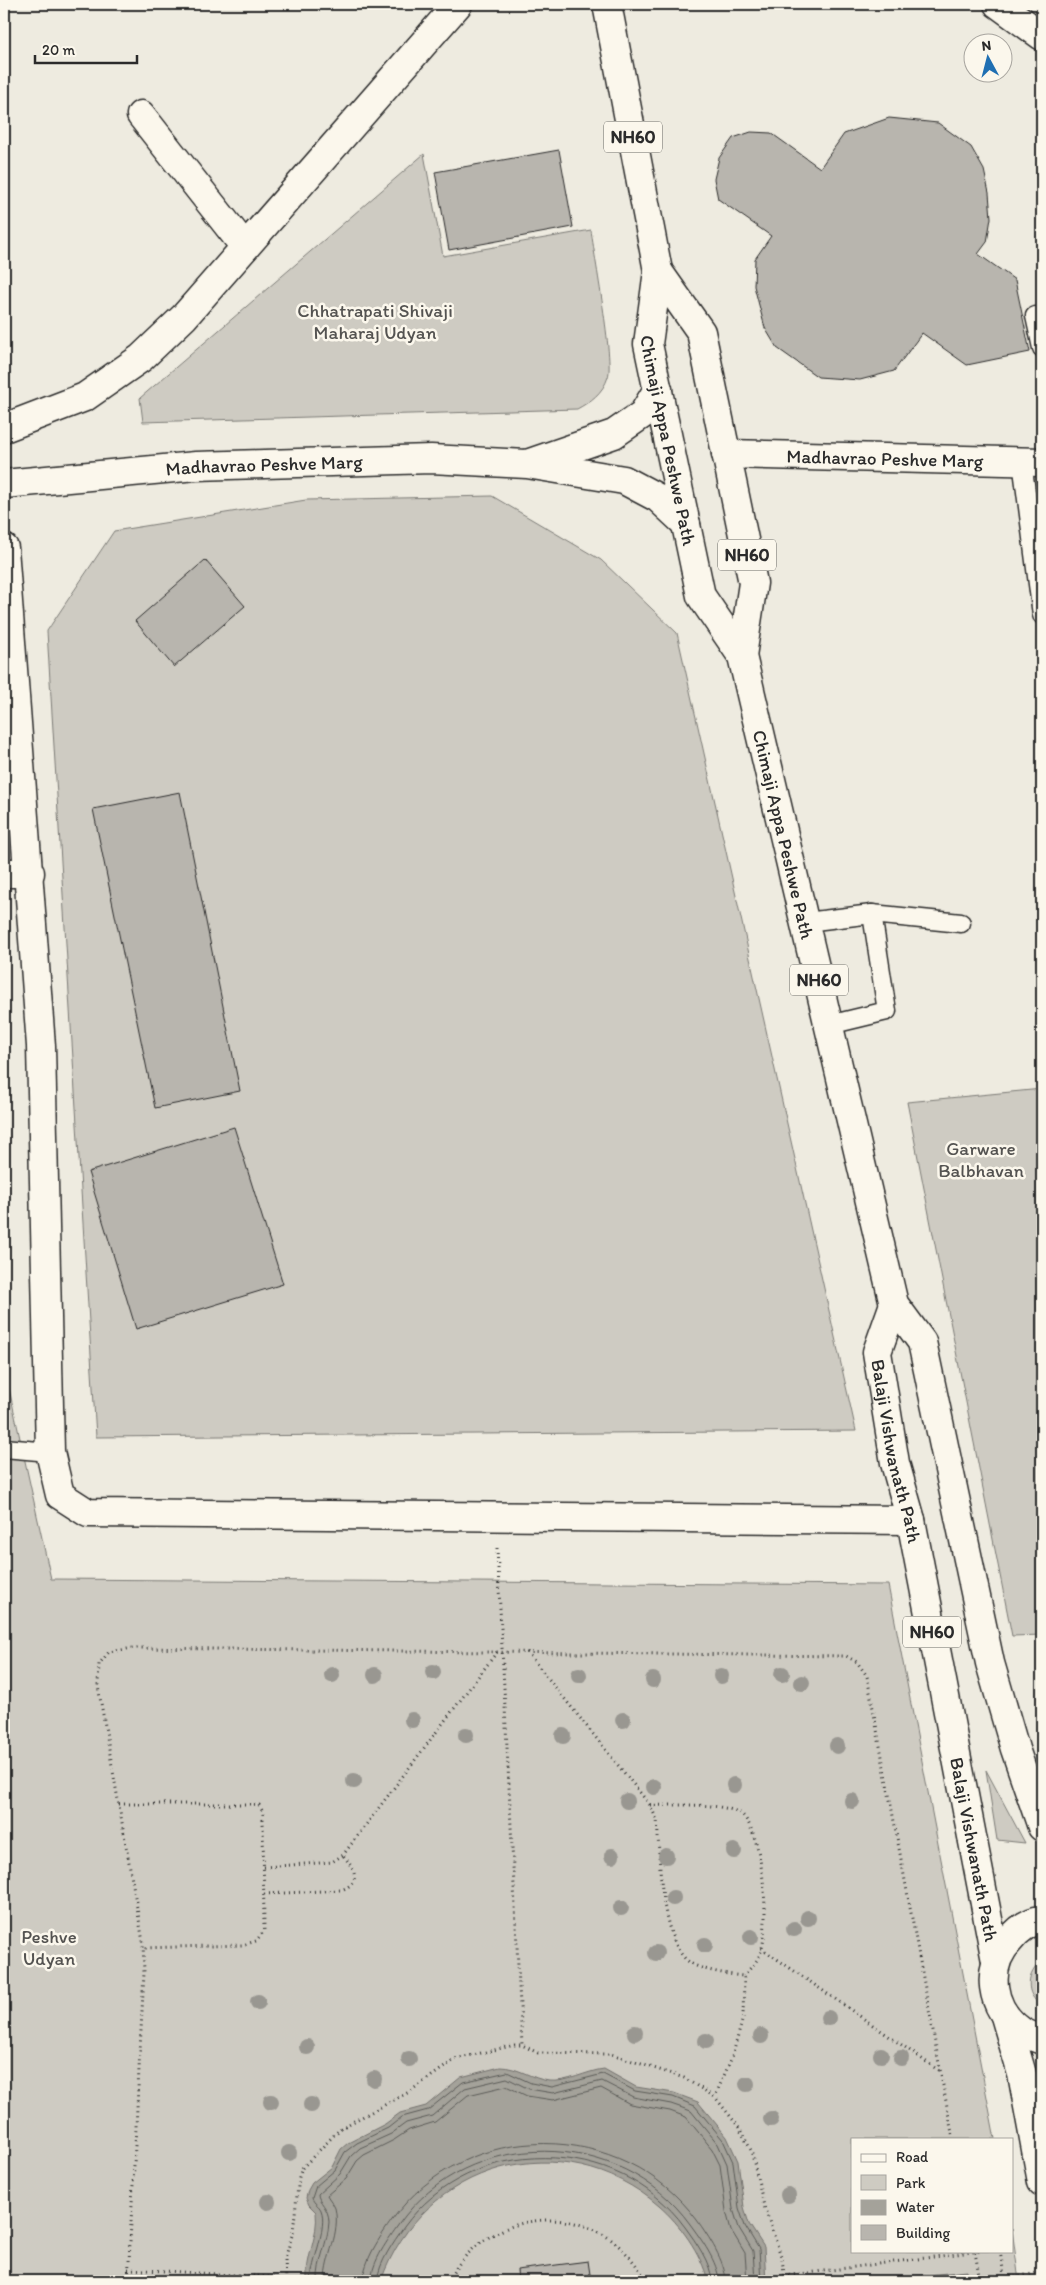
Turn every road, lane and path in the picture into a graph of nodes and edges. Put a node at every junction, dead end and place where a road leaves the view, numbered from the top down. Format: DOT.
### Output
graph roads {
  1 [pos="458,4"];
  2 [pos="607,4"];
  3 [pos="998,4"];
  4 [pos="1042,36"];
  5 [pos="141,115"];
  6 [pos="245,247"];
  7 [pos="658,270"];
  8 [pos="1035,316"];
  9 [pos="1042,348"];
  10 [pos="658,390"];
  11 [pos="4,428"];
  12 [pos="726,454"];
  13 [pos="1032,461"];
  14 [pos="527,464"];
  15 [pos="4,484"];
  16 [pos="686,524"];
  17 [pos="4,548"];
  18 [pos="1042,615"];
  19 [pos="742,656"];
  20 [pos="9,692"];
  21 [pos="17,873"];
  22 [pos="872,914"];
  23 [pos="806,922"];
  24 [pos="961,923"];
  25 [pos="828,1025"];
  26 [pos="894,1304"];
  27 [pos="4,1448"];
  28 [pos="50,1452"];
  29 [pos="911,1520"];
  30 [pos="499,1572"];
  31 [pos="497,1652"];
  32 [pos="503,1652"];
  33 [pos="527,1652"];
  34 [pos="119,1804"];
  35 [pos="650,1805"];
  36 [pos="1040,1817"];
  37 [pos="343,1855"];
  38 [pos="264,1867"];
  39 [pos="264,1894"];
  40 [pos="1042,1920"];
  41 [pos="143,1948"];
  42 [pos="761,1948"];
  43 [pos="996,1962"];
  44 [pos="744,1976"];
  45 [pos="1005,2016"];
  46 [pos="1042,2040"];
  47 [pos="522,2045"];
  48 [pos="941,2072"];
  49 [pos="715,2097"];
  50 [pos="953,2138"];
  51 [pos="1042,2182"];
  52 [pos="975,2252"];
  53 [pos="1000,2252"];
  54 [pos="128,2269"];
  55 [pos="1042,2272"];
  56 [pos="784,2276"];
  57 [pos="1005,2280"];
  58 [pos="128,2281"];
  59 [pos="281,2281"];
  60 [pos="286,2281"];
  61 [pos="448,2281"];
  62 [pos="647,2281"];
  63 [pos="785,2281"];
  64 [pos="980,2281"];
  1 -- 6 [label="main road"];
  2 -- 7 [label="main road, Chimaji Appa Peshwe Path / NH60"];
  3 -- 4 [label="main road"];
  5 -- 6 [label="main road"];
  6 -- 11 [label="main road"];
  7 -- 10 [label="main road, Chimaji Appa Peshwe Path / NH60"];
  7 -- 12 [label="main road, Chimaji Appa Peshwe Path / NH60"];
  8 -- 9 [label="lane"];
  10 -- 14 [label="main road, Madhavrao Peshve Marg"];
  10 -- 16 [label="main road, Chimaji Appa Peshwe Path / NH60"];
  12 -- 13 [label="main road, Madhavrao Peshve Marg"];
  12 -- 19 [label="main road, Chimaji Appa Peshwe Path / NH60"];
  13 -- 18 [label="lane"];
  14 -- 15 [label="main road, Madhavrao Peshve Marg"];
  14 -- 16 [label="main road, Madhavrao Peshve Marg"];
  16 -- 19 [label="main road, Chimaji Appa Peshwe Path / NH60"];
  17 -- 20 [label="main road"];
  19 -- 23 [label="main road, Chimaji Appa Peshwe Path / NH60"];
  20 -- 21 [label="main road"];
  21 -- 28 [label="main road"];
  22 -- 23 [label="lane"];
  22 -- 24 [label="lane"];
  22 -- 25 [label="lane"];
  23 -- 25 [label="main road, Chimaji Appa Peshwe Path / NH60"];
  25 -- 26 [label="main road, Chimaji Appa Peshwe Path / NH60"];
  26 -- 29 [label="main road, Balaji Vishwanath Path / NH60"];
  26 -- 36 [label="main road, NH60"];
  27 -- 28 [label="lane"];
  28 -- 29 [label="main road"];
  29 -- 43 [label="main road, Balaji Vishwanath Path / NH60"];
  30 -- 32 [label="path"];
  31 -- 32 [label="path"];
  31 -- 34 [label="path"];
  31 -- 37 [label="path"];
  32 -- 33 [label="path"];
  32 -- 47 [label="path"];
  33 -- 35 [label="path"];
  33 -- 48 [label="path"];
  34 -- 38 [label="path"];
  34 -- 41 [label="path"];
  35 -- 42 [label="path"];
  35 -- 44 [label="path"];
  37 -- 38 [label="path"];
  37 -- 39 [label="path"];
  38 -- 39 [label="path"];
  39 -- 41 [label="path"];
  40 -- 43 [label="main road, Balaji Vishwanath Path / NH60"];
  41 -- 54 [label="path"];
  42 -- 44 [label="path"];
  42 -- 48 [label="path"];
  43 -- 45 [label="main road, Balaji Vishwanath Path / NH60"];
  44 -- 49 [label="path"];
  45 -- 46 [label="main road, Balaji Vishwanath Path / NH60"];
  45 -- 51 [label="main road"];
  47 -- 49 [label="path"];
  47 -- 60 [label="path"];
  48 -- 50 [label="path"];
  49 -- 56 [label="path"];
  52 -- 56 [label="path"];
  52 -- 64 [label="path"];
  53 -- 57 [label="path"];
  54 -- 58 [label="path"];
  54 -- 59 [label="path"];
  55 -- 57 [label="path"];
  56 -- 63 [label="path"];
  61 -- 62 [label="path"];
}
